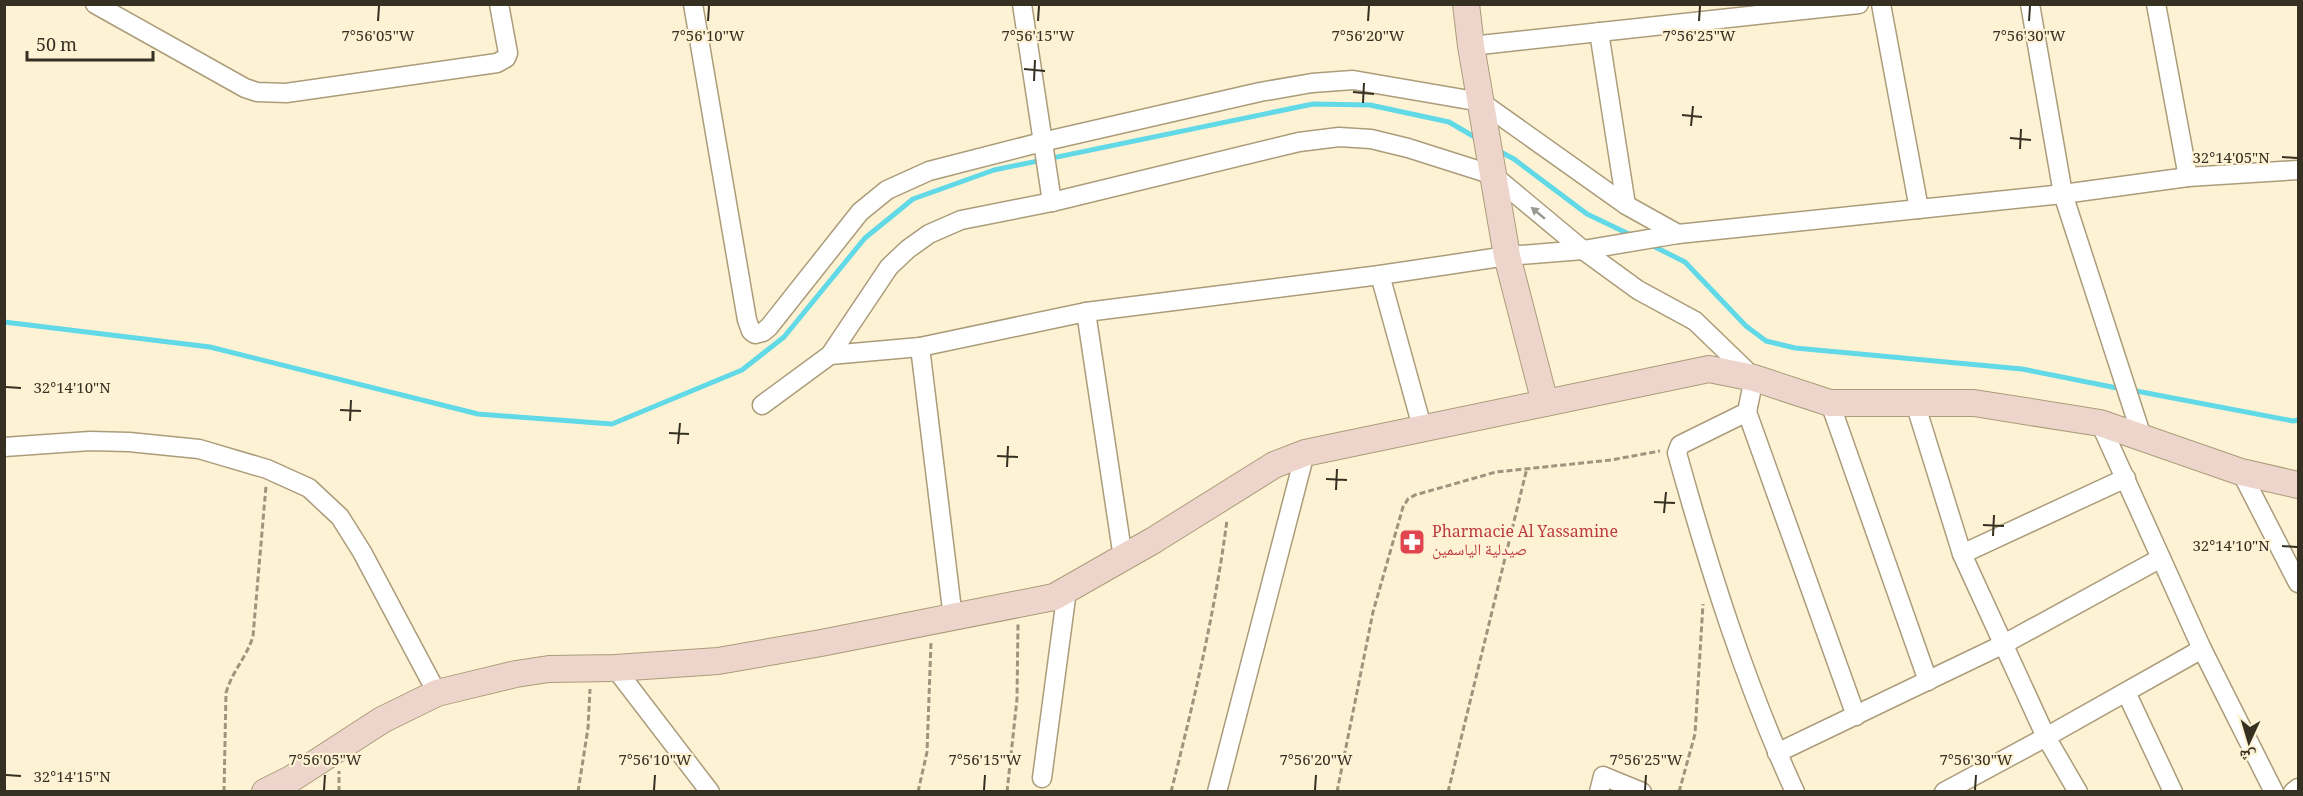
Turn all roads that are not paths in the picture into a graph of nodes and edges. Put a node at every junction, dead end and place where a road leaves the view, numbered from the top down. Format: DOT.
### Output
graph roads {
  1 [pos="95,4"];
  2 [pos="499,4"];
  3 [pos="693,4"];
  4 [pos="1022,4"];
  5 [pos="1466,4"];
  6 [pos="1859,4"];
  7 [pos="1881,4"];
  8 [pos="2019,4"];
  9 [pos="2030,4"];
  10 [pos="2156,4"];
  11 [pos="1599,32"];
  12 [pos="1471,46"];
  13 [pos="1482,110"];
  14 [pos="1043,146"];
  15 [pos="1492,168"];
  16 [pos="2298,170"];
  17 [pos="2188,177"];
  18 [pos="2064,194"];
  19 [pos="1052,202"];
  20 [pos="1626,205"];
  21 [pos="1919,209"];
  22 [pos="1678,234"];
  23 [pos="1583,250"];
  24 [pos="1507,256"];
  25 [pos="1380,275"];
  26 [pos="1086,312"];
  27 [pos="920,347"];
  28 [pos="830,355"];
  29 [pos="1754,378"];
  30 [pos="1545,403"];
  31 [pos="1830,403"];
  32 [pos="1915,404"];
  33 [pos="762,405"];
  34 [pos="1747,412"];
  35 [pos="2100,423"];
  36 [pos="1422,427"];
  37 [pos="2142,437"];
  38 [pos="4,447"];
  39 [pos="1305,453"];
  40 [pos="2241,472"];
  41 [pos="2126,478"];
  42 [pos="2298,485"];
  43 [pos="1962,554"];
  44 [pos="1123,558"];
  45 [pos="2161,558"];
  46 [pos="2298,583"];
  47 [pos="1067,590"];
  48 [pos="943,620"];
  49 [pos="2004,644"];
  50 [pos="2202,649"];
  51 [pos="603,669"];
  52 [pos="1928,681"];
  53 [pos="2126,692"];
  54 [pos="437,693"];
  55 [pos="1856,716"];
  56 [pos="2046,737"];
  57 [pos="1777,753"];
  58 [pos="1042,778"];
  59 [pos="1974,784"];
  60 [pos="2298,788"];
  61 [pos="265,792"];
  62 [pos="710,792"];
  63 [pos="1217,792"];
  64 [pos="1599,792"];
  65 [pos="1642,792"];
  66 [pos="1795,792"];
  67 [pos="1944,792"];
  68 [pos="2078,792"];
  69 [pos="2173,792"];
  70 [pos="2274,792"];
  71 [pos="2293,792"];
  1 -- 2 [label="street"];
  3 -- 14 [label="street"];
  4 -- 14 [label="street"];
  5 -- 12 [label="street"];
  6 -- 11 [label="street"];
  7 -- 21 [label="street"];
  8 -- 9 [label="street"];
  9 -- 18 [label="street"];
  10 -- 17 [label="street"];
  11 -- 12 [label="street"];
  11 -- 20 [label="street"];
  12 -- 13 [label="street"];
  13 -- 14 [label="street"];
  13 -- 15 [label="street"];
  13 -- 20 [label="street"];
  14 -- 19 [label="street"];
  15 -- 19 [label="street"];
  23 -- 15 [label="street, one-way"];
  15 -- 24 [label="street"];
  16 -- 17 [label="street"];
  17 -- 18 [label="street"];
  18 -- 21 [label="street"];
  18 -- 37 [label="street"];
  19 -- 28 [label="street"];
  20 -- 22 [label="street"];
  21 -- 22 [label="street"];
  22 -- 23 [label="street"];
  23 -- 24 [label="street"];
  23 -- 29 [label="street"];
  24 -- 25 [label="street"];
  24 -- 30 [label="street"];
  25 -- 26 [label="street"];
  25 -- 36 [label="street"];
  26 -- 27 [label="street"];
  26 -- 44 [label="street"];
  27 -- 28 [label="street"];
  27 -- 48 [label="street"];
  28 -- 33 [label="street"];
  29 -- 30 [label="street"];
  29 -- 31 [label="street"];
  29 -- 34 [label="street"];
  30 -- 36 [label="street"];
  31 -- 32 [label="street"];
  31 -- 52 [label="street"];
  32 -- 35 [label="street"];
  32 -- 43 [label="street"];
  34 -- 55 [label="street"];
  34 -- 57 [label="street"];
  35 -- 37 [label="street"];
  35 -- 41 [label="street"];
  36 -- 39 [label="street"];
  37 -- 40 [label="street"];
  38 -- 54 [label="street"];
  39 -- 44 [label="street"];
  39 -- 63 [label="street"];
  40 -- 42 [label="street"];
  40 -- 46 [label="street"];
  41 -- 43 [label="street"];
  41 -- 45 [label="street"];
  43 -- 49 [label="street"];
  44 -- 47 [label="street"];
  45 -- 49 [label="street"];
  45 -- 50 [label="street"];
  47 -- 48 [label="street"];
  47 -- 58 [label="street"];
  48 -- 51 [label="street"];
  49 -- 52 [label="street"];
  49 -- 56 [label="street"];
  50 -- 53 [label="street"];
  50 -- 70 [label="street"];
  51 -- 54 [label="street"];
  51 -- 62 [label="street"];
  52 -- 55 [label="street"];
  53 -- 56 [label="street"];
  53 -- 69 [label="street"];
  54 -- 61 [label="street"];
  55 -- 57 [label="street"];
  56 -- 59 [label="street"];
  56 -- 68 [label="street"];
  57 -- 66 [label="street"];
  59 -- 67 [label="street"];
  60 -- 71 [label="street"];
  64 -- 65 [label="street"];
}
